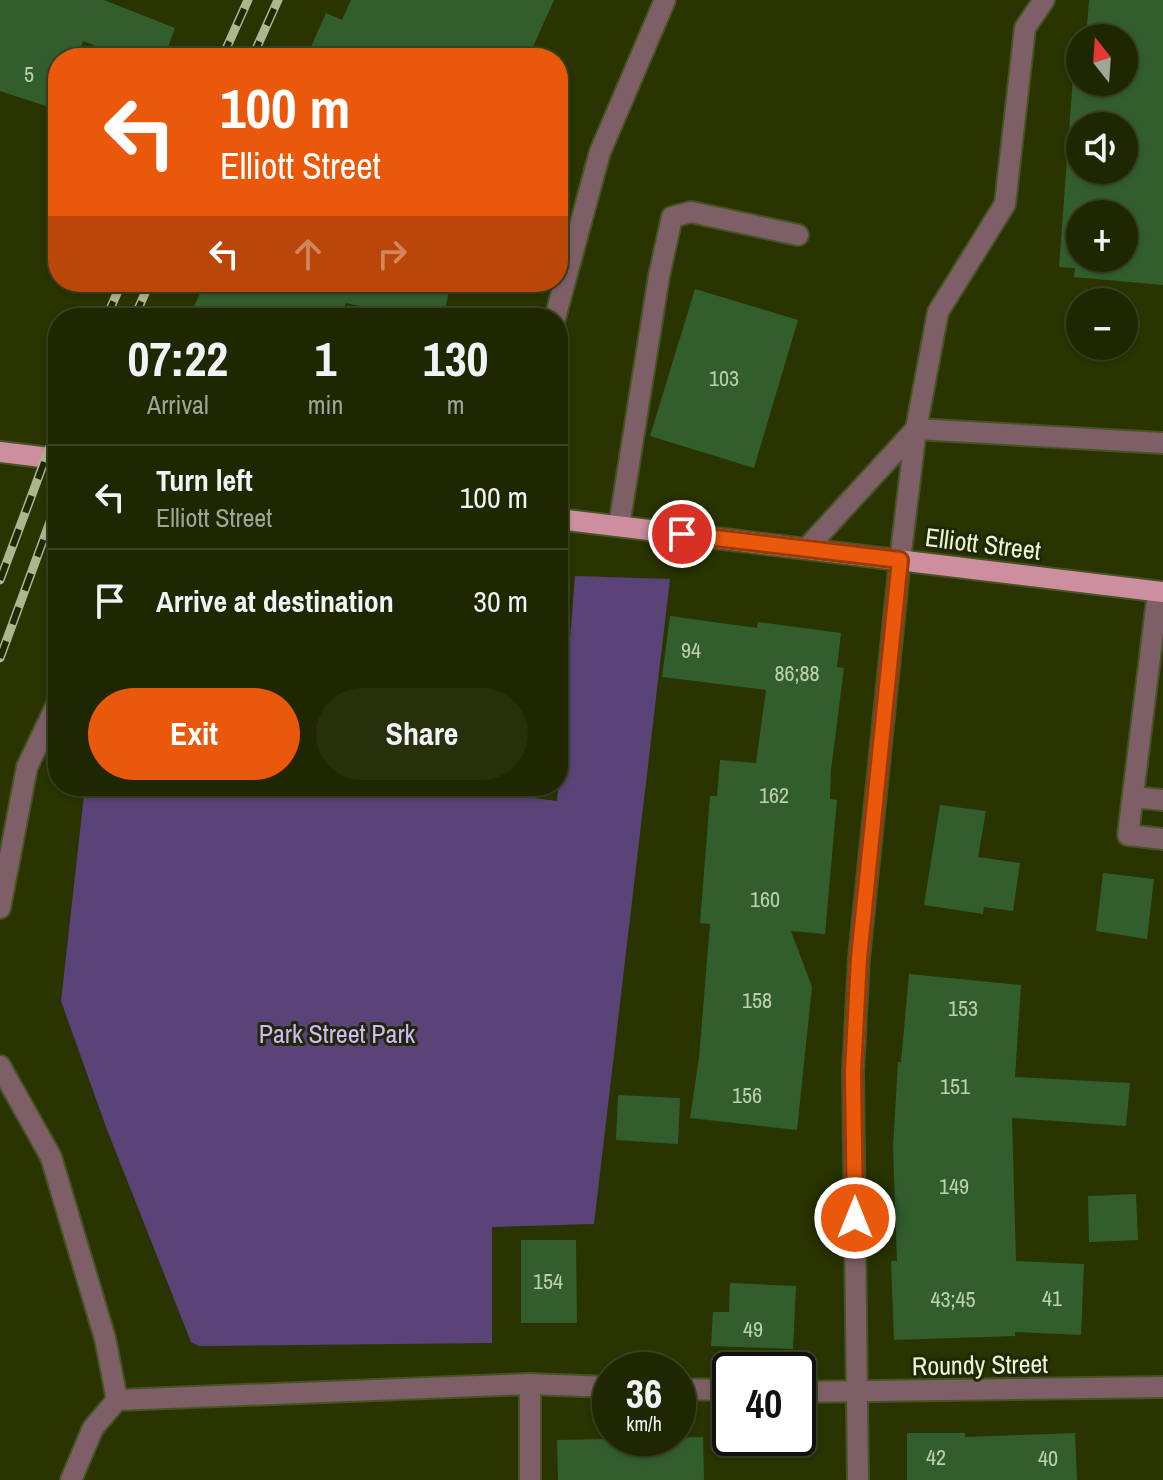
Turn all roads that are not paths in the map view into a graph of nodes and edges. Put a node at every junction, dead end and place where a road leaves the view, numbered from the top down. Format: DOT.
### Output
graph roads {
  1 [pos="665,0"];
  2 [pos="1044,0"];
  3 [pos="798,235"];
  4 [pos="568,270"];
  5 [pos="916,429"];
  6 [pos="1163,443"];
  7 [pos="0,452"];
  8 [pos="48,458"];
  9 [pos="568,520"];
  10 [pos="619,526"];
  11 [pos="807,548"];
  12 [pos="900,560"];
  13 [pos="1160,592"];
  14 [pos="48,723"];
  15 [pos="1133,797"];
  16 [pos="1163,800"];
  17 [pos="1163,839"];
  18 [pos="0,908"];
  19 [pos="0,1066"];
  20 [pos="530,1384"];
  21 [pos="592,1386"];
  22 [pos="1163,1387"];
  23 [pos="816,1393"];
  24 [pos="856,1394"];
  25 [pos="117,1400"];
  26 [pos="71,1480"];
  27 [pos="530,1480"];
  28 [pos="858,1480"];
  1 -- 4 [label="street"];
  2 -- 5 [label="street"];
  3 -- 10 [label="street"];
  5 -- 6 [label="street"];
  5 -- 11 [label="street"];
  5 -- 12 [label="street"];
  7 -- 8 [label="main road"];
  9 -- 10 [label="main road, Elliott Street"];
  10 -- 11 [label="main road, Elliott Street"];
  11 -- 12 [label="main road, Elliott Street"];
  12 -- 13 [label="main road, Elliott Street"];
  12 -- 24 [label="street"];
  13 -- 15 [label="street"];
  14 -- 18 [label="street"];
  15 -- 16 [label="street"];
  15 -- 17 [label="street"];
  19 -- 25 [label="street"];
  20 -- 21 [label="street"];
  20 -- 25 [label="street"];
  20 -- 27 [label="street"];
  22 -- 24 [label="street, Roundy Street"];
  23 -- 24 [label="street, Roundy Street"];
  24 -- 28 [label="street"];
  25 -- 26 [label="street"];
}
